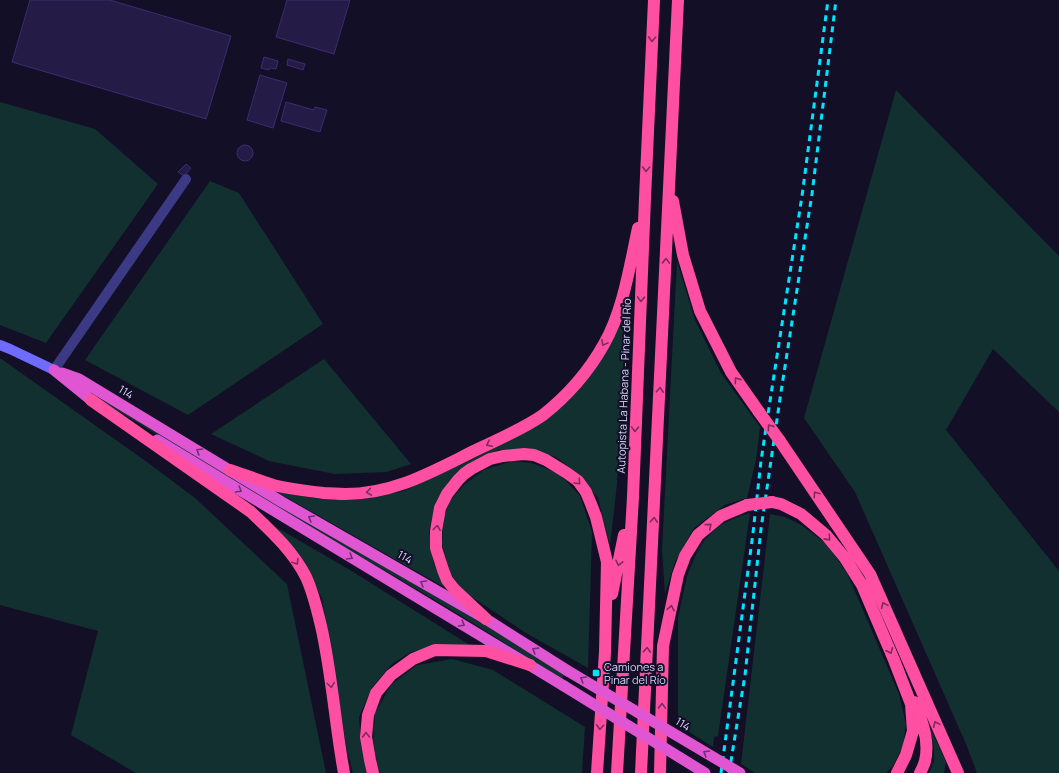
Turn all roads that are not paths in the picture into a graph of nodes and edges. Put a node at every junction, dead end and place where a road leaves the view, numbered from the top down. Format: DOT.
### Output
graph roads {
  1 [pos="654,0"];
  2 [pos="678,0"];
  3 [pos="669,178"];
  4 [pos="186,179"];
  5 [pos="645,198"];
  6 [pos="0,345"];
  7 [pos="54,370"];
  8 [pos="91,400"];
  9 [pos="230,470"];
  10 [pos="633,497"];
  11 [pos="650,605"];
  12 [pos="607,618"];
  13 [pos="486,619"];
  14 [pos="663,646"];
  15 [pos="530,665"];
  16 [pos="897,667"];
  17 [pos="952,760"];
  18 [pos="344,773"];
  19 [pos="373,773"];
  20 [pos="597,773"];
  21 [pos="618,773"];
  22 [pos="641,773"];
  23 [pos="660,773"];
  24 [pos="704,773"];
  25 [pos="740,773"];
  26 [pos="897,773"];
  27 [pos="920,773"];
  28 [pos="950,773"];
  29 [pos="958,773"];
  1 -- 5 [label="highway, Autopista La Habana - Pinar del Río, one-way"];
  2 -- 3 [label="highway"];
  11 -- 3 [label="highway, one-way"];
  17 -- 3 [label="highway, one-way, bridge"];
  4 -- 7 [label="street"];
  5 -- 9 [label="highway, one-way"];
  5 -- 10 [label="highway, Autopista La Habana - Pinar del Río, one-way"];
  6 -- 7 [label="main road, 114"];
  7 -- 8 [label="highway, 114"];
  9 -- 7 [label="highway, 114, one-way"];
  8 -- 15 [label="highway, 114, one-way"];
  8 -- 18 [label="highway, one-way"];
  13 -- 9 [label="highway, 114, one-way"];
  10 -- 12 [label="highway, one-way"];
  10 -- 21 [label="highway, Autopista La Habana - Pinar del Río"];
  11 -- 14 [label="highway"];
  22 -- 11 [label="highway, one-way"];
  13 -- 12 [label="highway, one-way"];
  12 -- 20 [label="highway, one-way"];
  25 -- 13 [label="highway, 114, one-way, bridge"];
  14 -- 16 [label="highway, one-way, bridge"];
  23 -- 14 [label="highway, one-way"];
  19 -- 15 [label="highway, one-way"];
  15 -- 24 [label="highway, 114, bridge"];
  16 -- 26 [label="highway"];
  16 -- 27 [label="highway"];
  17 -- 28 [label="highway"];
  17 -- 29 [label="highway"];
}
